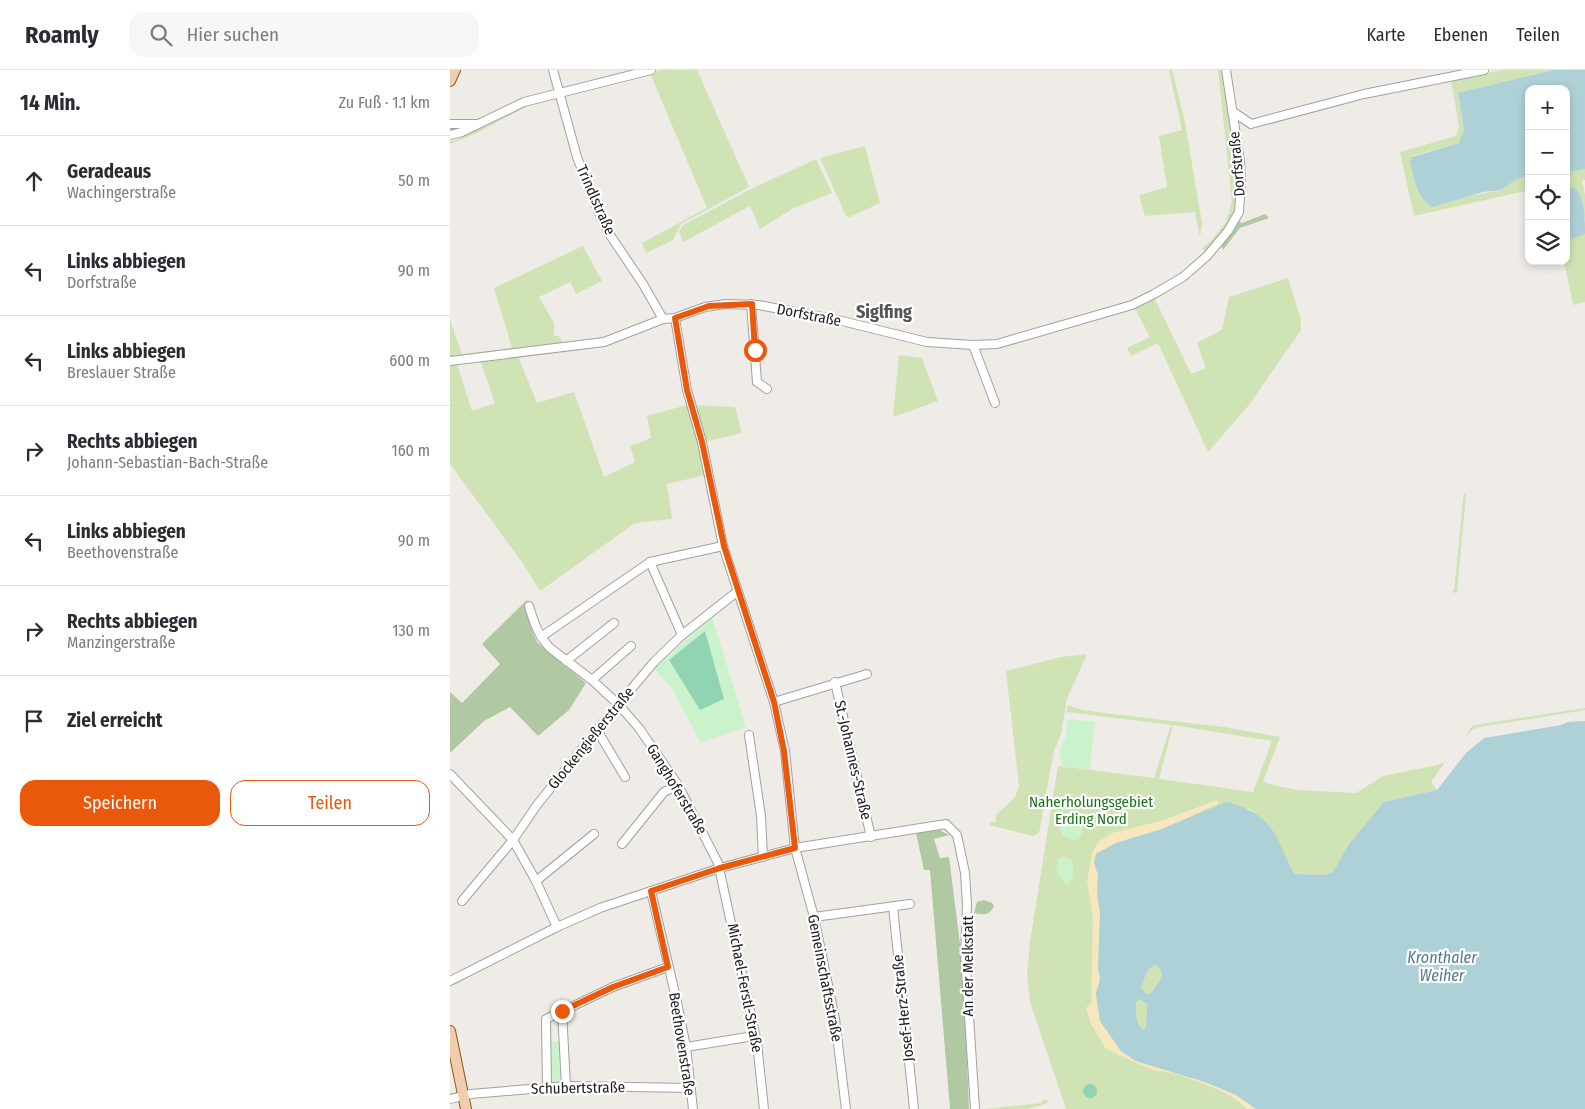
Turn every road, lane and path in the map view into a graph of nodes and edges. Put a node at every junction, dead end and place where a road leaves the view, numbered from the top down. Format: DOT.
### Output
graph roads {
  1 [pos="455,70"];
  2 [pos="553,70"];
  3 [pos="651,70"];
  4 [pos="1226,70"];
  5 [pos="1484,70"];
  6 [pos="450,81"];
  7 [pos="559,93"];
  8 [pos="1232,111"];
  9 [pos="450,124"];
  10 [pos="478,124"];
  11 [pos="451,135"];
  12 [pos="752,304"];
  13 [pos="675,318"];
  14 [pos="663,319"];
  15 [pos="973,345"];
  16 [pos="450,361"];
  17 [pos="767,389"];
  18 [pos="995,403"];
  19 [pos="724,546"];
  20 [pos="650,562"];
  21 [pos="738,591"];
  22 [pos="529,606"];
  23 [pos="614,623"];
  24 [pos="682,635"];
  25 [pos="540,638"];
  26 [pos="631,646"];
  27 [pos="566,662"];
  28 [pos="867,674"];
  29 [pos="592,680"];
  30 [pos="834,682"];
  31 [pos="774,702"];
  32 [pos="619,705"];
  33 [pos="596,730"];
  34 [pos="749,735"];
  35 [pos="450,774"];
  36 [pos="625,777"];
  37 [pos="678,785"];
  38 [pos="594,834"];
  39 [pos="871,837"];
  40 [pos="513,840"];
  41 [pos="622,844"];
  42 [pos="795,848"];
  43 [pos="763,857"];
  44 [pos="720,868"];
  45 [pos="536,881"];
  46 [pos="651,891"];
  47 [pos="462,901"];
  48 [pos="910,904"];
  49 [pos="893,907"];
  50 [pos="814,917"];
  51 [pos="557,927"];
  52 [pos="668,967"];
  53 [pos="450,981"];
  54 [pos="562,1011"];
  55 [pos="450,1031"];
  56 [pos="754,1036"];
  57 [pos="686,1047"];
  58 [pos="566,1086"];
  59 [pos="547,1087"];
  60 [pos="691,1088"];
  61 [pos="464,1095"];
  62 [pos="450,1099"];
  63 [pos="466,1109"];
  64 [pos="693,1109"];
  65 [pos="764,1109"];
  66 [pos="846,1109"];
  67 [pos="914,1109"];
  68 [pos="975,1109"];
  1 -- 6 [label="main road"];
  2 -- 7 [label="street, Trindlstraße"];
  3 -- 7 [label="street"];
  4 -- 8 [label="street, Dorfstraße"];
  5 -- 8 [label="street, Dorfstraße"];
  7 -- 10 [label="street"];
  7 -- 14 [label="street, Trindlstraße"];
  8 -- 15 [label="street, Dorfstraße"];
  9 -- 10 [label="street"];
  10 -- 11 [label="street"];
  12 -- 13 [label="street, Dorfstraße"];
  12 -- 15 [label="street, Dorfstraße"];
  12 -- 17 [label="street"];
  13 -- 14 [label="street, Dorfstraße"];
  13 -- 19 [label="street, Gemeinschaftsstraße"];
  14 -- 16 [label="street, Dorfstraße"];
  15 -- 18 [label="street"];
  19 -- 20 [label="street"];
  19 -- 21 [label="street, Gemeinschaftsstraße"];
  20 -- 24 [label="street"];
  20 -- 25 [label="street"];
  21 -- 24 [label="street, Glockengießerstraße"];
  21 -- 31 [label="street, Gemeinschaftsstraße"];
  22 -- 25 [label="street, Ganghoferstraße"];
  23 -- 27 [label="street"];
  24 -- 32 [label="street, Glockengießerstraße"];
  25 -- 27 [label="street, Ganghoferstraße"];
  26 -- 29 [label="street"];
  27 -- 29 [label="street, Ganghoferstraße"];
  28 -- 30 [label="street"];
  29 -- 32 [label="street, Ganghoferstraße"];
  30 -- 31 [label="street"];
  30 -- 39 [label="street, St.-Johannes-Straße"];
  31 -- 42 [label="street, Gemeinschaftsstraße"];
  32 -- 33 [label="street, Glockengießerstraße"];
  32 -- 37 [label="street, Ganghoferstraße"];
  33 -- 36 [label="street"];
  33 -- 40 [label="street, Glockengießerstraße"];
  34 -- 43 [label="street"];
  35 -- 40 [label="street"];
  37 -- 41 [label="street"];
  37 -- 44 [label="street, Ganghoferstraße"];
  38 -- 45 [label="street"];
  39 -- 42 [label="street"];
  39 -- 68 [label="street, An der Melkstatt"];
  40 -- 45 [label="street"];
  40 -- 47 [label="street, Glockengießerstraße"];
  42 -- 43 [label="street"];
  42 -- 50 [label="street, Gemeinschaftsstraße"];
  43 -- 44 [label="street"];
  44 -- 46 [label="street"];
  44 -- 56 [label="street, Michael-Ferstl-Straße"];
  45 -- 51 [label="street"];
  46 -- 51 [label="street"];
  46 -- 52 [label="street, Beethovenstraße"];
  48 -- 49 [label="street"];
  49 -- 50 [label="street"];
  49 -- 67 [label="street, Josef-Herz-Straße"];
  50 -- 66 [label="street, Gemeinschaftsstraße"];
  51 -- 53 [label="street"];
  52 -- 54 [label="street"];
  52 -- 57 [label="street, Beethovenstraße"];
  54 -- 58 [label="street"];
  54 -- 59 [label="street"];
  55 -- 61 [label="main road"];
  56 -- 57 [label="street"];
  56 -- 65 [label="street, Michael-Ferstl-Straße"];
  57 -- 60 [label="street, Beethovenstraße"];
  58 -- 59 [label="street, Schubertstraße"];
  58 -- 60 [label="street, Schubertstraße"];
  59 -- 61 [label="street, Schubertstraße"];
  60 -- 64 [label="street, Beethovenstraße"];
  61 -- 62 [label="street, Schubertstraße"];
  61 -- 63 [label="main road"];
}
